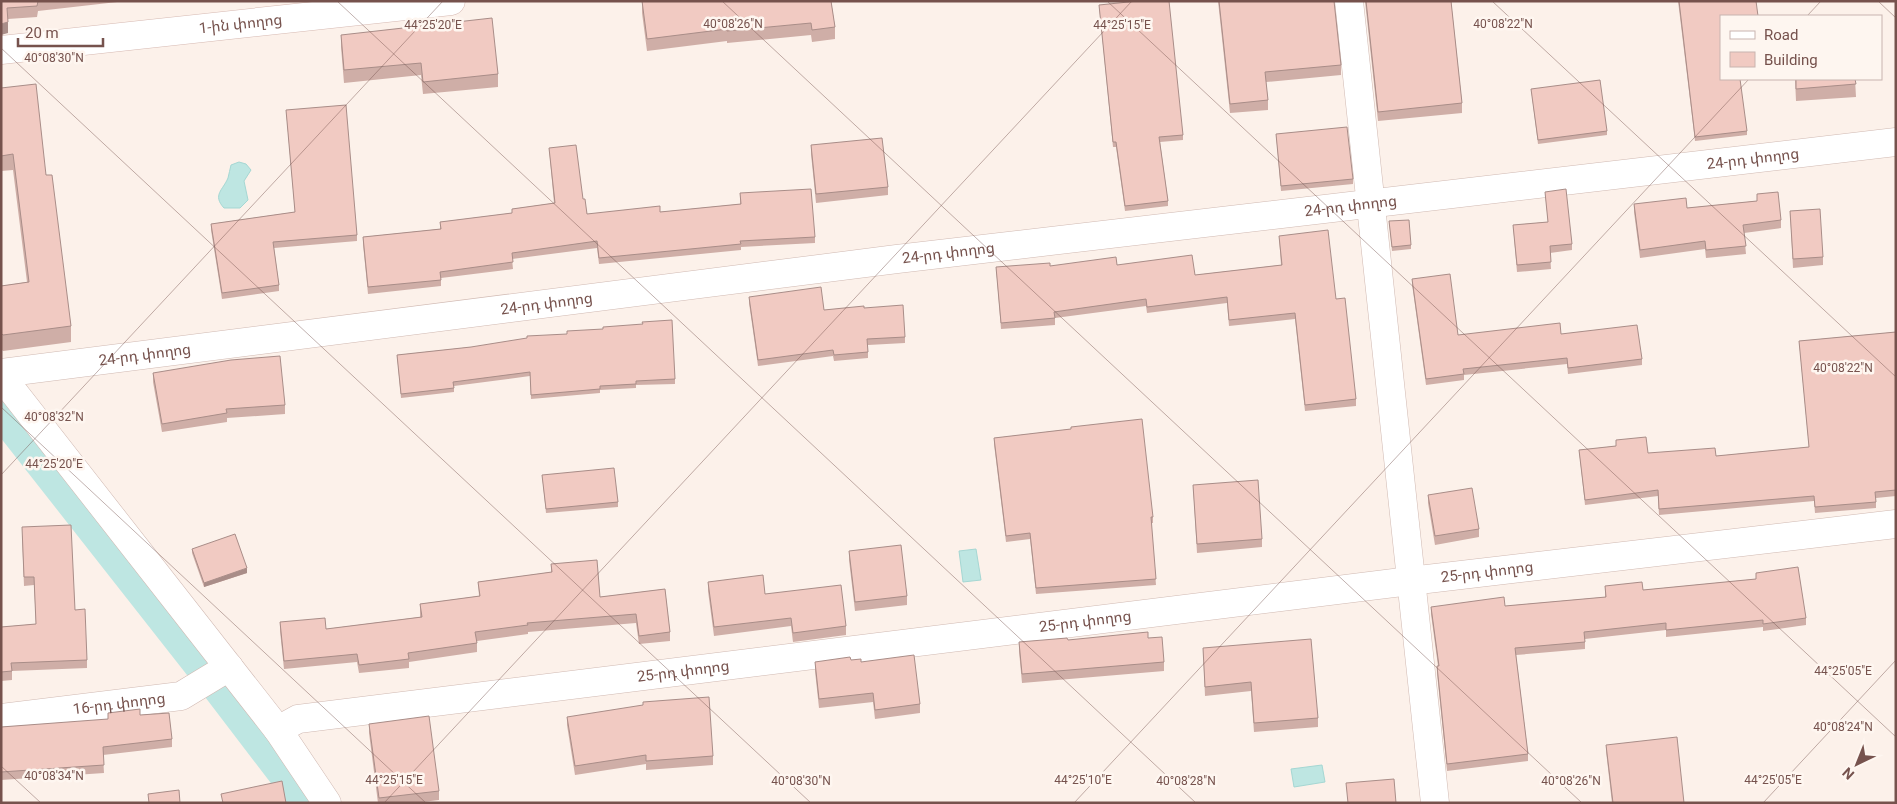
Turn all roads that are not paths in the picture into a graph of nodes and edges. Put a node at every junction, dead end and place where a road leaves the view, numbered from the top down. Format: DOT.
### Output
graph roads {
  1 [pos="451,1"];
  2 [pos="1348,1"];
  3 [pos="363,6"];
  4 [pos="1,50"];
  5 [pos="1896,142"];
  6 [pos="1371,203"];
  7 [pos="1,375"];
  8 [pos="1896,524"];
  9 [pos="1410,581"];
  10 [pos="229,667"];
  11 [pos="1,718"];
  12 [pos="278,730"];
  13 [pos="327,803"];
  14 [pos="1435,803"];
  1 -- 3 [label="street, 1-ին փողոց"];
  2 -- 6 [label="street"];
  3 -- 4 [label="street, 1-ին փողոց"];
  5 -- 6 [label="street, 24-րդ փողոց"];
  6 -- 7 [label="street, 24-րդ փողոց"];
  6 -- 9 [label="street"];
  7 -- 10 [label="street"];
  8 -- 9 [label="street, 25-րդ փողոց"];
  9 -- 12 [label="street, 25-րդ փողոց"];
  9 -- 14 [label="street"];
  10 -- 11 [label="street, 16-րդ փողոց"];
  10 -- 12 [label="street"];
  12 -- 13 [label="street"];
}
